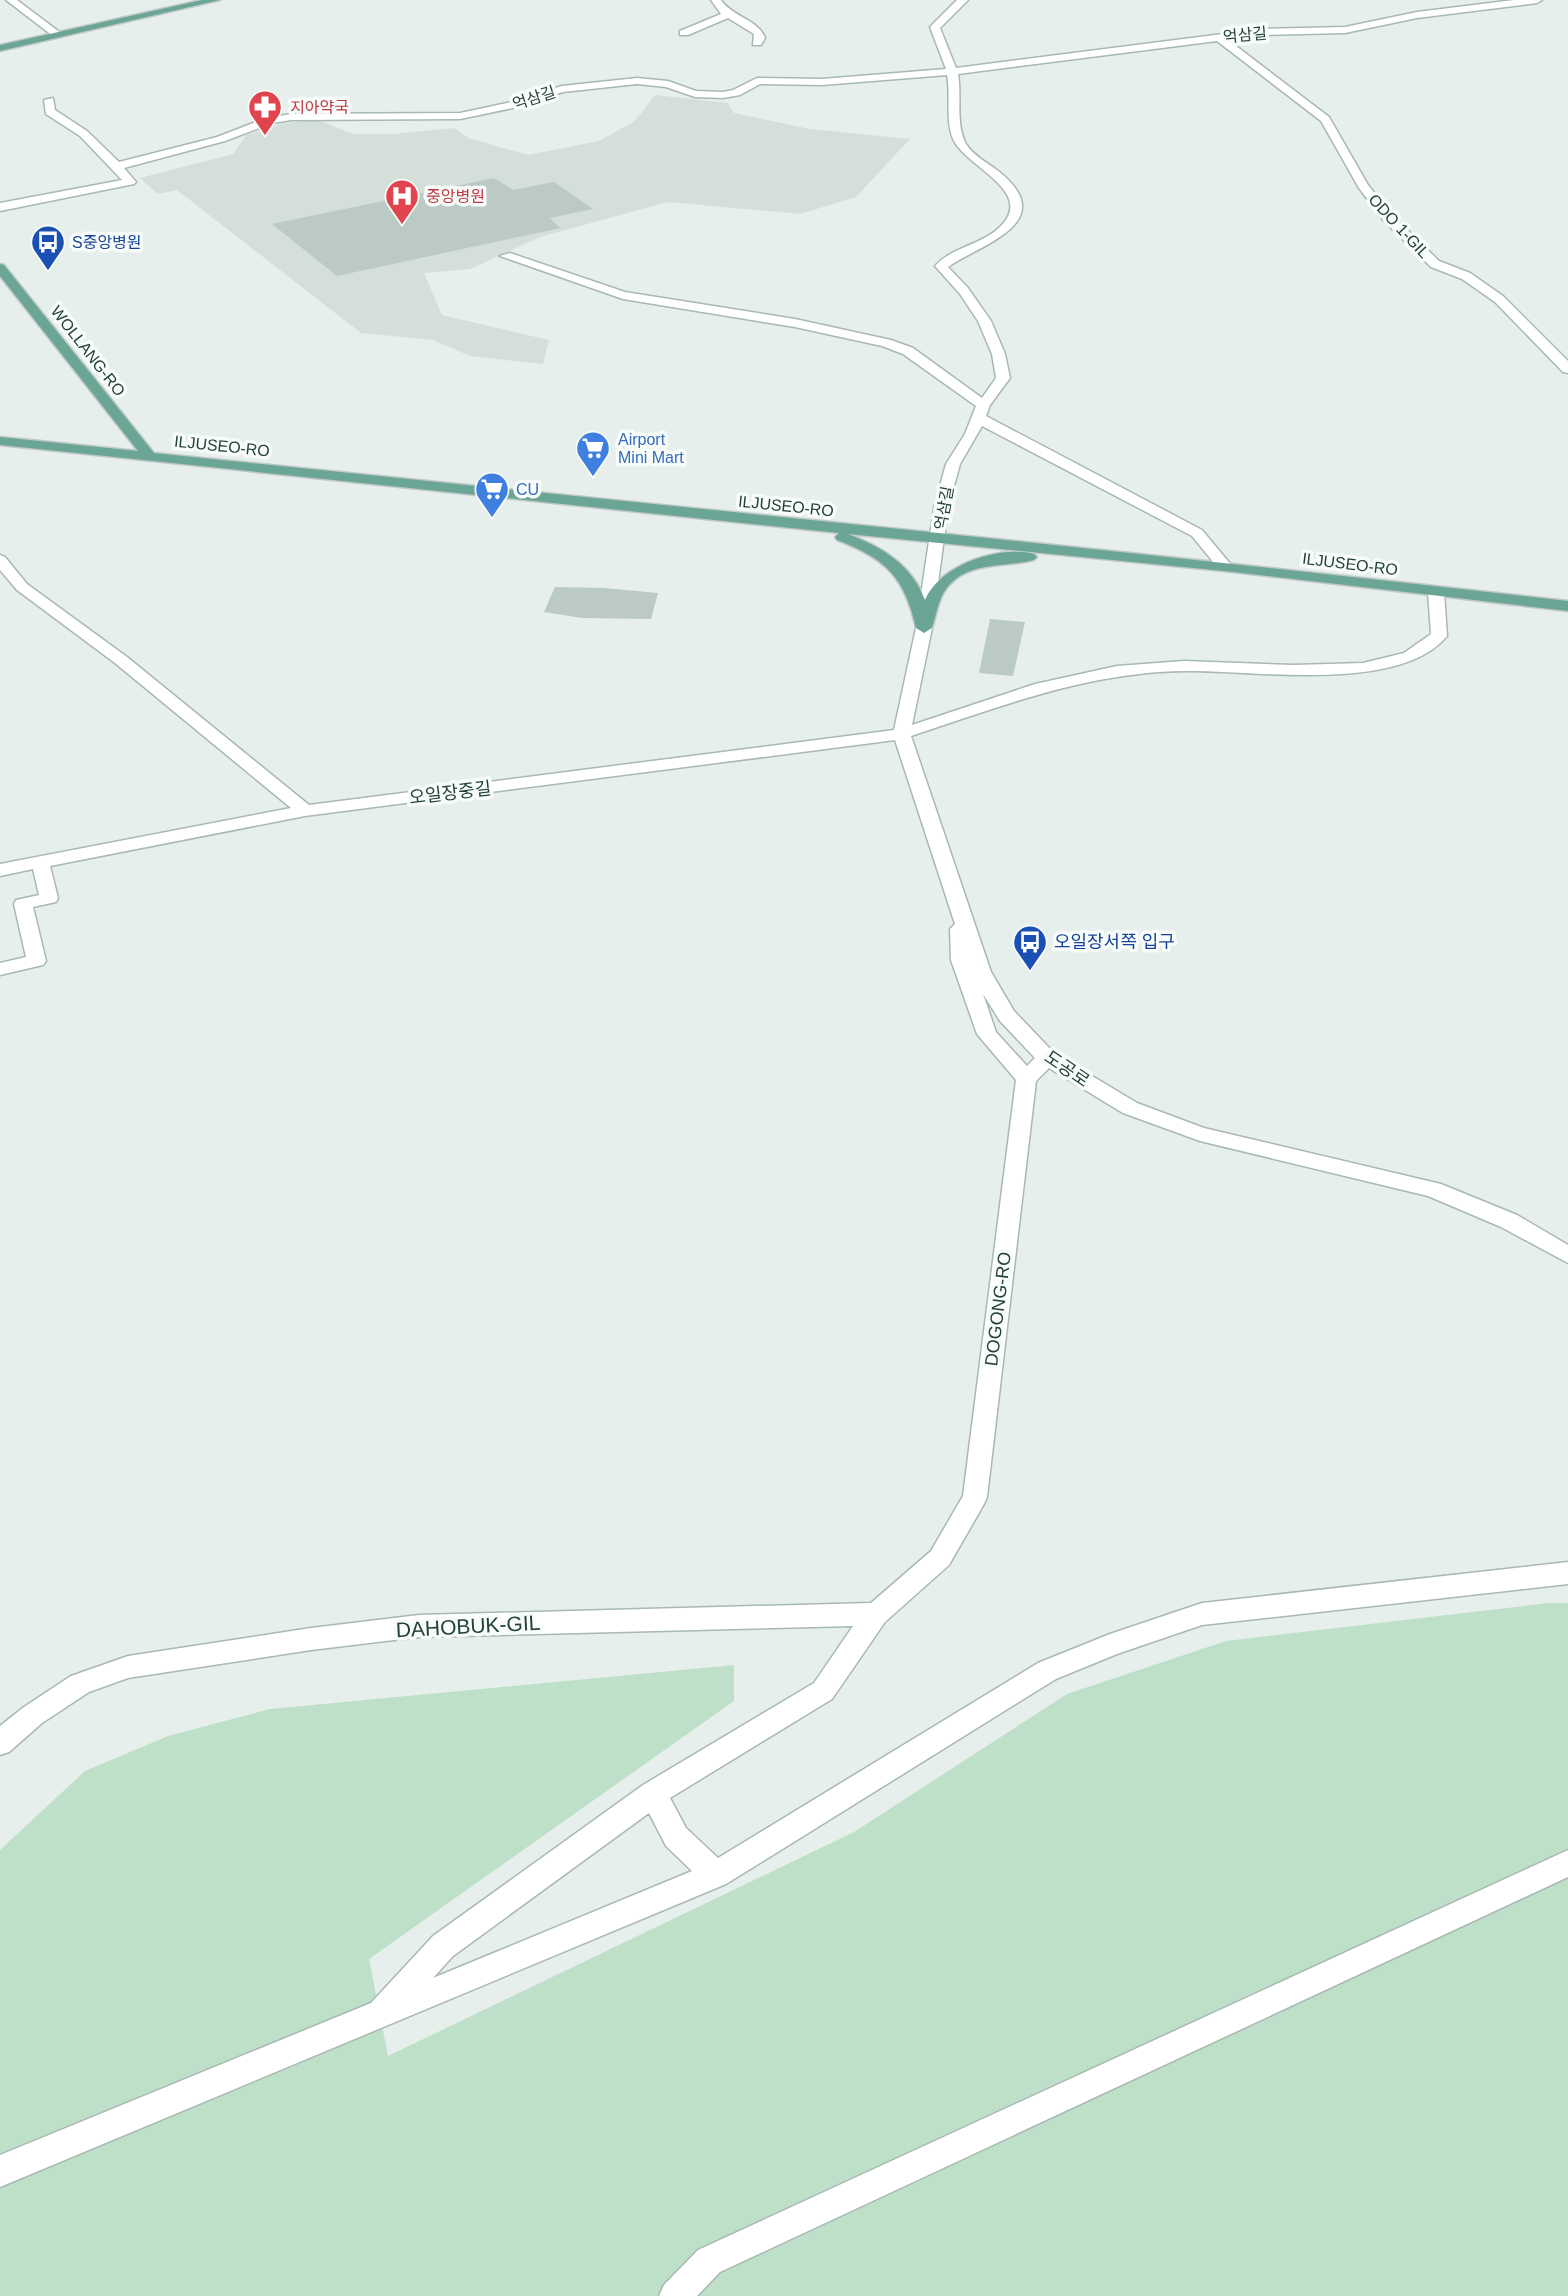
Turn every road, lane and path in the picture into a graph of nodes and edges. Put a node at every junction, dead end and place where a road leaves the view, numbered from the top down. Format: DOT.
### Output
graph roads {
  1 [pos="215,0"];
  2 [pos="716,0"];
  3 [pos="963,0"];
  4 [pos="1537,0"];
  5 [pos="13,2"];
  6 [pos="0,6"];
  7 [pos="729,14"];
  8 [pos="684,33"];
  9 [pos="57,34"];
  10 [pos="1217,37"];
  11 [pos="757,43"];
  12 [pos="0,48"];
  13 [pos="952,71"];
  14 [pos="49,100"];
  15 [pos="117,166"];
  16 [pos="0,207"];
  17 [pos="506,256"];
  18 [pos="0,268"];
  19 [pos="1568,369"];
  20 [pos="981,411"];
  21 [pos="0,441"];
  22 [pos="149,456"];
  23 [pos="769,522"];
  24 [pos="939,539"];
  25 [pos="1119,555"];
  26 [pos="0,561"];
  27 [pos="1224,566"];
  28 [pos="1436,592"];
  29 [pos="1568,606"];
  30 [pos="925,628"];
  31 [pos="902,734"];
  32 [pos="305,811"];
  33 [pos="40,862"];
  34 [pos="0,870"];
  35 [pos="958,906"];
  36 [pos="0,969"];
  37 [pos="1047,1058"];
  38 [pos="1026,1079"];
  39 [pos="1568,1255"];
  40 [pos="1568,1573"];
  41 [pos="876,1614"];
  42 [pos="0,1743"];
  43 [pos="653,1794"];
  44 [pos="1568,1863"];
  45 [pos="716,1875"];
  46 [pos="378,2015"];
  47 [pos="0,2171"];
  48 [pos="675,2296"];
  1 -- 9 [label="main road"];
  2 -- 7 [label="street"];
  3 -- 13 [label="street, 억삼길"];
  4 -- 10 [label="street, 억삼길"];
  5 -- 6 [label="street"];
  5 -- 9 [label="street"];
  7 -- 8 [label="street"];
  7 -- 11 [label="street"];
  9 -- 12 [label="main road"];
  10 -- 13 [label="street, 억삼길"];
  10 -- 19 [label="street, ODO 1-GIL"];
  13 -- 15 [label="street, 억삼길"];
  13 -- 20 [label="street, 억삼길"];
  14 -- 15 [label="street"];
  15 -- 16 [label="street"];
  17 -- 20 [label="street"];
  18 -- 22 [label="main road, WOLLANG-RO"];
  20 -- 24 [label="street, 억삼길"];
  20 -- 27 [label="street"];
  21 -- 22 [label="main road, ILJUSEO-RO"];
  22 -- 23 [label="main road, ILJUSEO-RO"];
  23 -- 24 [label="main road, ILJUSEO-RO"];
  23 -- 30 [label="main road"];
  24 -- 25 [label="main road, ILJUSEO-RO"];
  24 -- 30 [label="street"];
  25 -- 27 [label="main road, ILJUSEO-RO"];
  25 -- 30 [label="main road"];
  26 -- 32 [label="street"];
  27 -- 28 [label="main road, ILJUSEO-RO"];
  28 -- 29 [label="main road, ILJUSEO-RO"];
  28 -- 31 [label="street, 오일장중길"];
  30 -- 31 [label="street"];
  31 -- 32 [label="street, 오일장중길"];
  31 -- 35 [label="street, 도공로"];
  32 -- 33 [label="street, 오일장중길"];
  33 -- 34 [label="street, 오일장중길"];
  33 -- 36 [label="street"];
  35 -- 37 [label="street, 도공로"];
  35 -- 38 [label="street"];
  37 -- 38 [label="street"];
  37 -- 39 [label="street, 도공로"];
  38 -- 41 [label="street, DOGONG-RO"];
  40 -- 45 [label="street"];
  41 -- 42 [label="street, DAHOBUK-GIL"];
  41 -- 43 [label="street"];
  43 -- 45 [label="street"];
  43 -- 46 [label="street"];
  44 -- 48 [label="street"];
  45 -- 46 [label="street"];
  46 -- 47 [label="street"];
}
